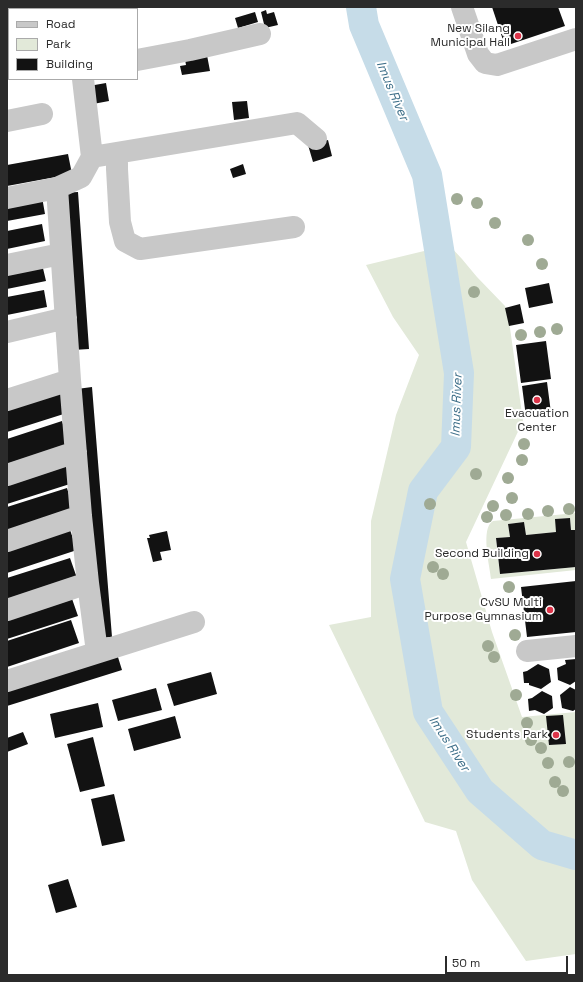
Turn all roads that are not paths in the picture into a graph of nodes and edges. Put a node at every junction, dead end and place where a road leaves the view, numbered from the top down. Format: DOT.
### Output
graph roads {
  1 [pos="462,7"];
  2 [pos="260,34"];
  3 [pos="576,39"];
  4 [pos="138,60"];
  5 [pos="83,80"];
  6 [pos="42,114"];
  7 [pos="7,121"];
  8 [pos="316,140"];
  9 [pos="117,154"];
  10 [pos="92,157"];
  11 [pos="57,188"];
  12 [pos="7,198"];
  13 [pos="294,227"];
  14 [pos="61,254"];
  15 [pos="7,265"];
  16 [pos="66,318"];
  17 [pos="7,332"];
  18 [pos="70,380"];
  19 [pos="7,400"];
  20 [pos="76,452"];
  21 [pos="7,475"];
  22 [pos="81,516"];
  23 [pos="7,541"];
  24 [pos="88,583"];
  25 [pos="7,610"];
  26 [pos="194,622"];
  27 [pos="576,646"];
  28 [pos="528,651"];
  29 [pos="97,652"];
  30 [pos="7,681"];
  1 -- 3 [label="street"];
  2 -- 4 [label="street"];
  5 -- 10 [label="street"];
  6 -- 7 [label="street"];
  8 -- 9 [label="street"];
  9 -- 10 [label="street"];
  9 -- 13 [label="street"];
  10 -- 11 [label="street"];
  11 -- 12 [label="street"];
  11 -- 14 [label="street"];
  14 -- 15 [label="street"];
  14 -- 16 [label="street"];
  16 -- 17 [label="street"];
  16 -- 18 [label="street"];
  18 -- 19 [label="street"];
  18 -- 20 [label="street"];
  20 -- 21 [label="street"];
  20 -- 22 [label="street"];
  22 -- 23 [label="street"];
  22 -- 24 [label="street"];
  24 -- 25 [label="street"];
  24 -- 29 [label="street"];
  26 -- 29 [label="street"];
  27 -- 28 [label="street"];
  29 -- 30 [label="street"];
}
